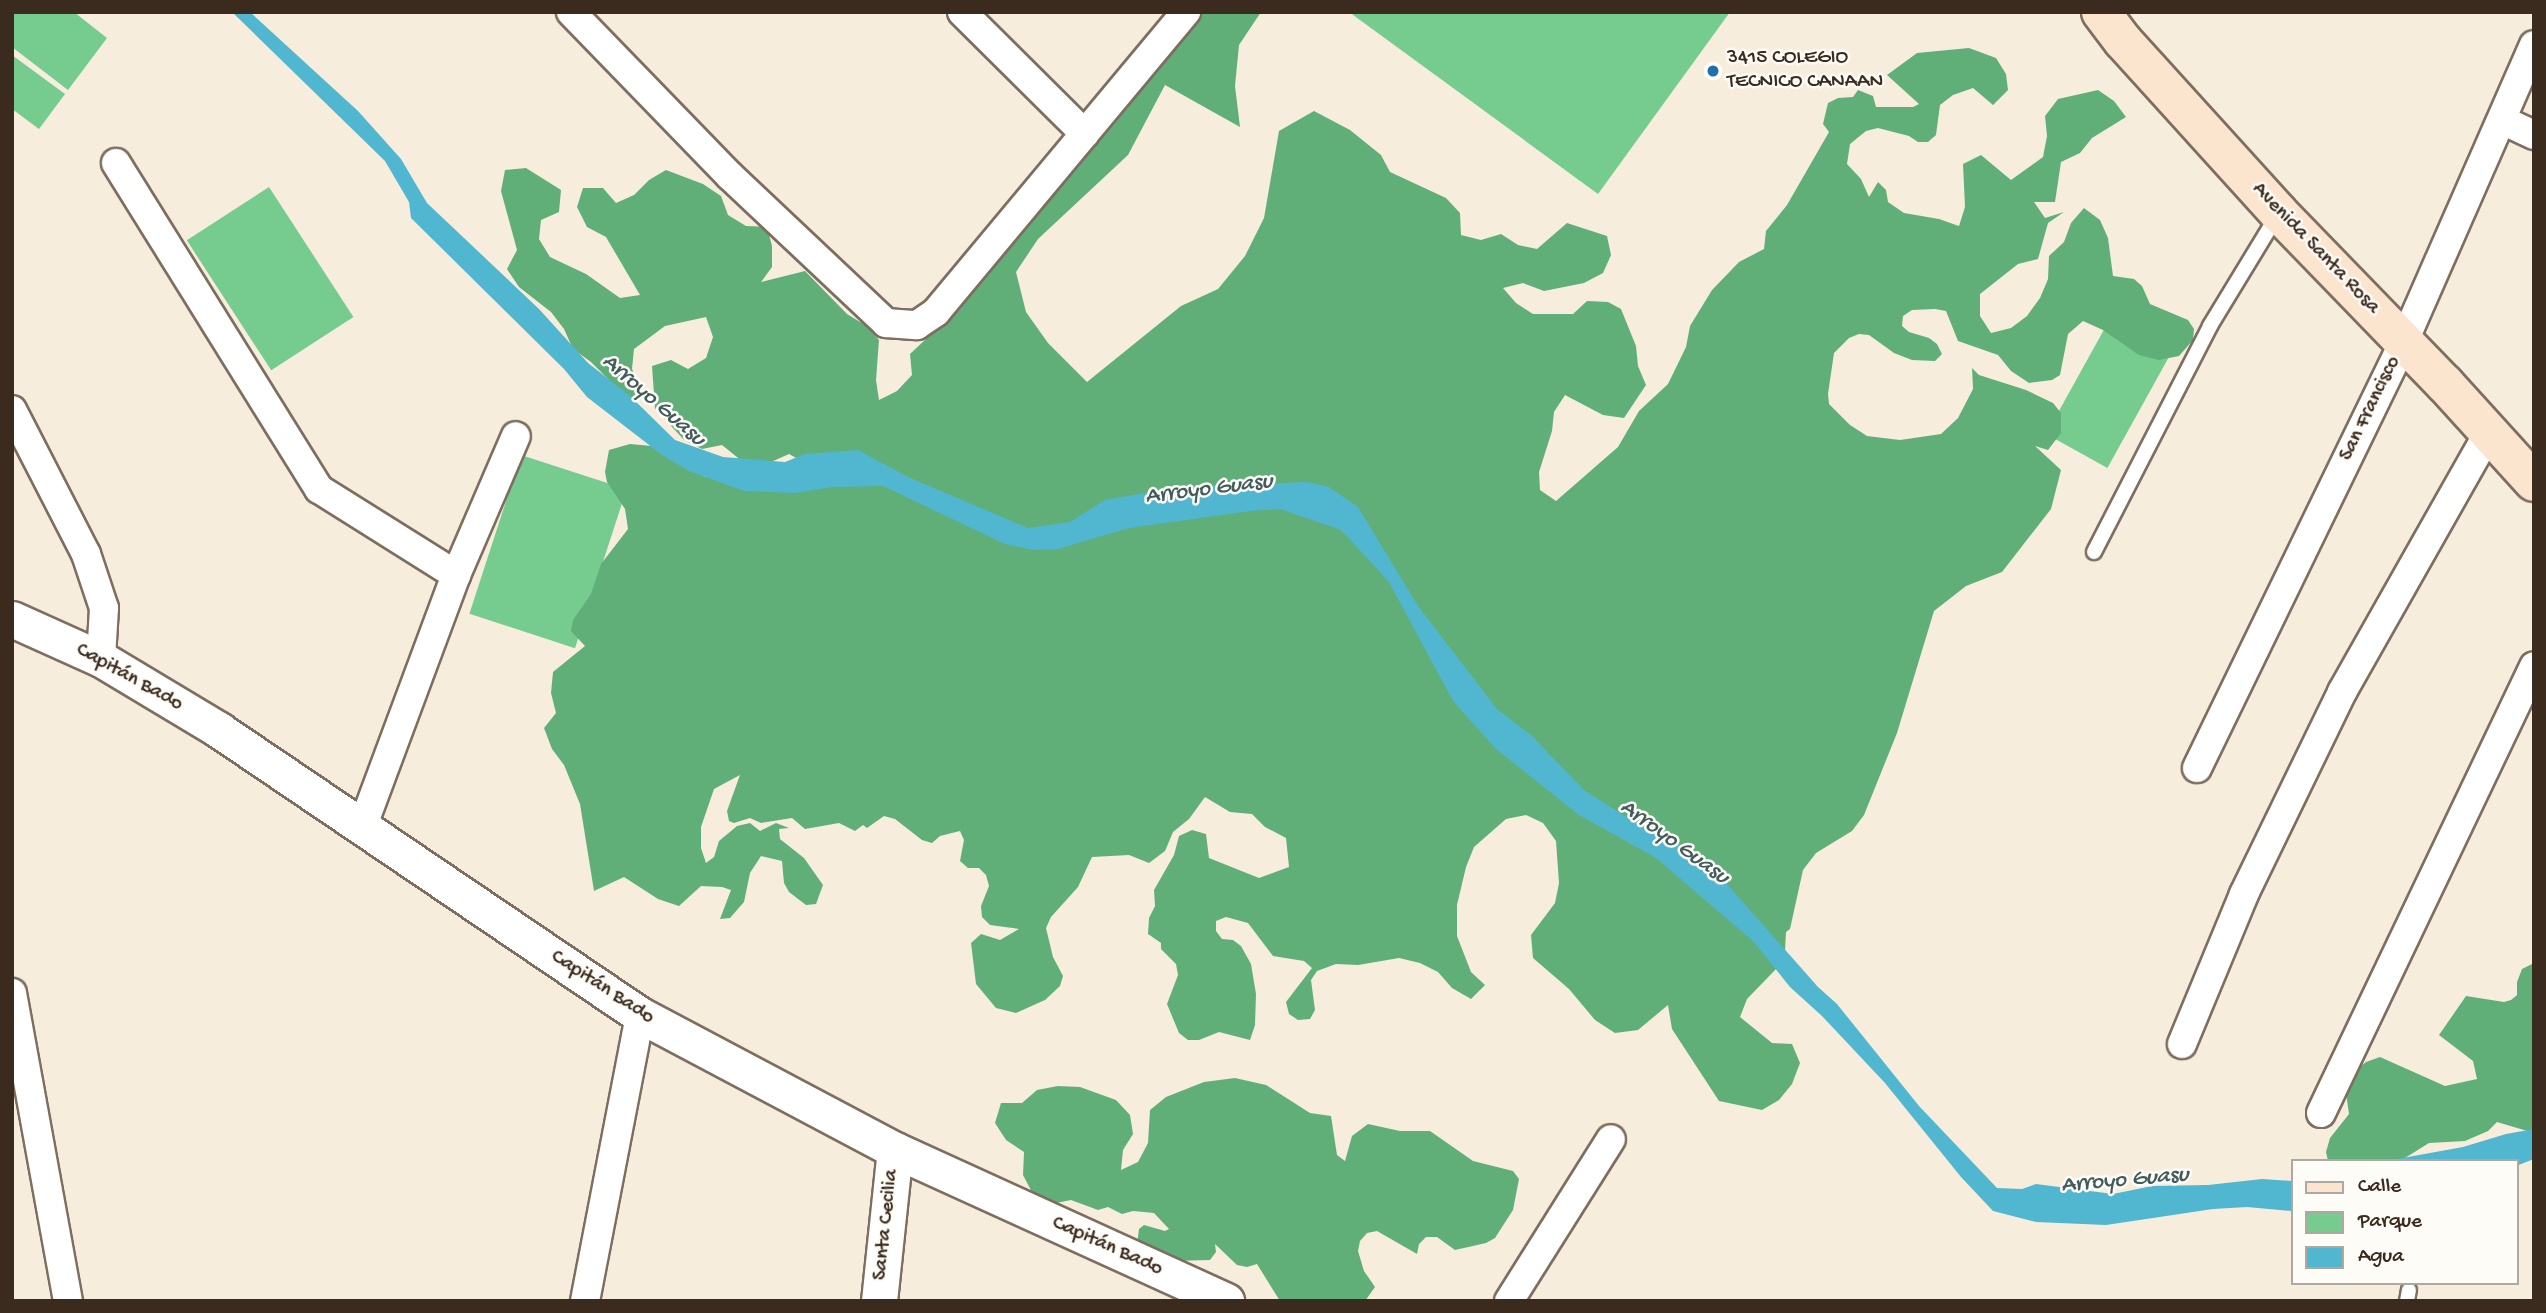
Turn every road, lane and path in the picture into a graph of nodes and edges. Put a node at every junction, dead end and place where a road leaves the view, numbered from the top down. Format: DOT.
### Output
graph roads {
  1 [pos="571,12"];
  2 [pos="962,12"];
  3 [pos="1186,12"];
  4 [pos="2101,12"];
  5 [pos="2534,45"];
  6 [pos="2502,120"];
  7 [pos="1085,134"];
  8 [pos="2534,135"];
  9 [pos="116,163"];
  10 [pos="2279,213"];
  11 [pos="2404,341"];
  12 [pos="12,410"];
  13 [pos="2489,432"];
  14 [pos="516,436"];
  15 [pos="2534,482"];
  16 [pos="2094,552"];
  17 [pos="456,575"];
  18 [pos="12,619"];
  19 [pos="101,659"];
  20 [pos="2534,666"];
  21 [pos="2197,768"];
  22 [pos="363,825"];
  23 [pos="12,993"];
  24 [pos="640,1015"];
  25 [pos="2182,1044"];
  26 [pos="2321,1113"];
  27 [pos="1611,1139"];
  28 [pos="895,1150"];
  29 [pos="68,1301"];
  30 [pos="585,1301"];
  31 [pos="879,1301"];
  32 [pos="1226,1301"];
  33 [pos="1509,1301"];
  1 -- 7 [label="street"];
  2 -- 7 [label="street"];
  3 -- 7 [label="street"];
  4 -- 10 [label="main road, Avenida Santa Rosa"];
  5 -- 6 [label="street, San Francisco"];
  6 -- 8 [label="street"];
  6 -- 11 [label="street, San Francisco"];
  9 -- 17 [label="street"];
  10 -- 11 [label="main road, Avenida Santa Rosa"];
  10 -- 16 [label="lane"];
  11 -- 13 [label="main road, Avenida Santa Rosa"];
  11 -- 21 [label="street, San Francisco"];
  12 -- 19 [label="street"];
  13 -- 15 [label="main road, Avenida Santa Rosa"];
  13 -- 25 [label="street"];
  14 -- 17 [label="street"];
  17 -- 22 [label="street"];
  18 -- 19 [label="street, Capitán Bado"];
  19 -- 22 [label="street, Capitán Bado"];
  20 -- 26 [label="street"];
  22 -- 24 [label="street, Capitán Bado"];
  23 -- 29 [label="street"];
  24 -- 28 [label="street, Capitán Bado"];
  24 -- 30 [label="street"];
  27 -- 33 [label="street"];
  28 -- 31 [label="street, Santa Cecilia"];
  28 -- 32 [label="street, Capitán Bado"];
}
